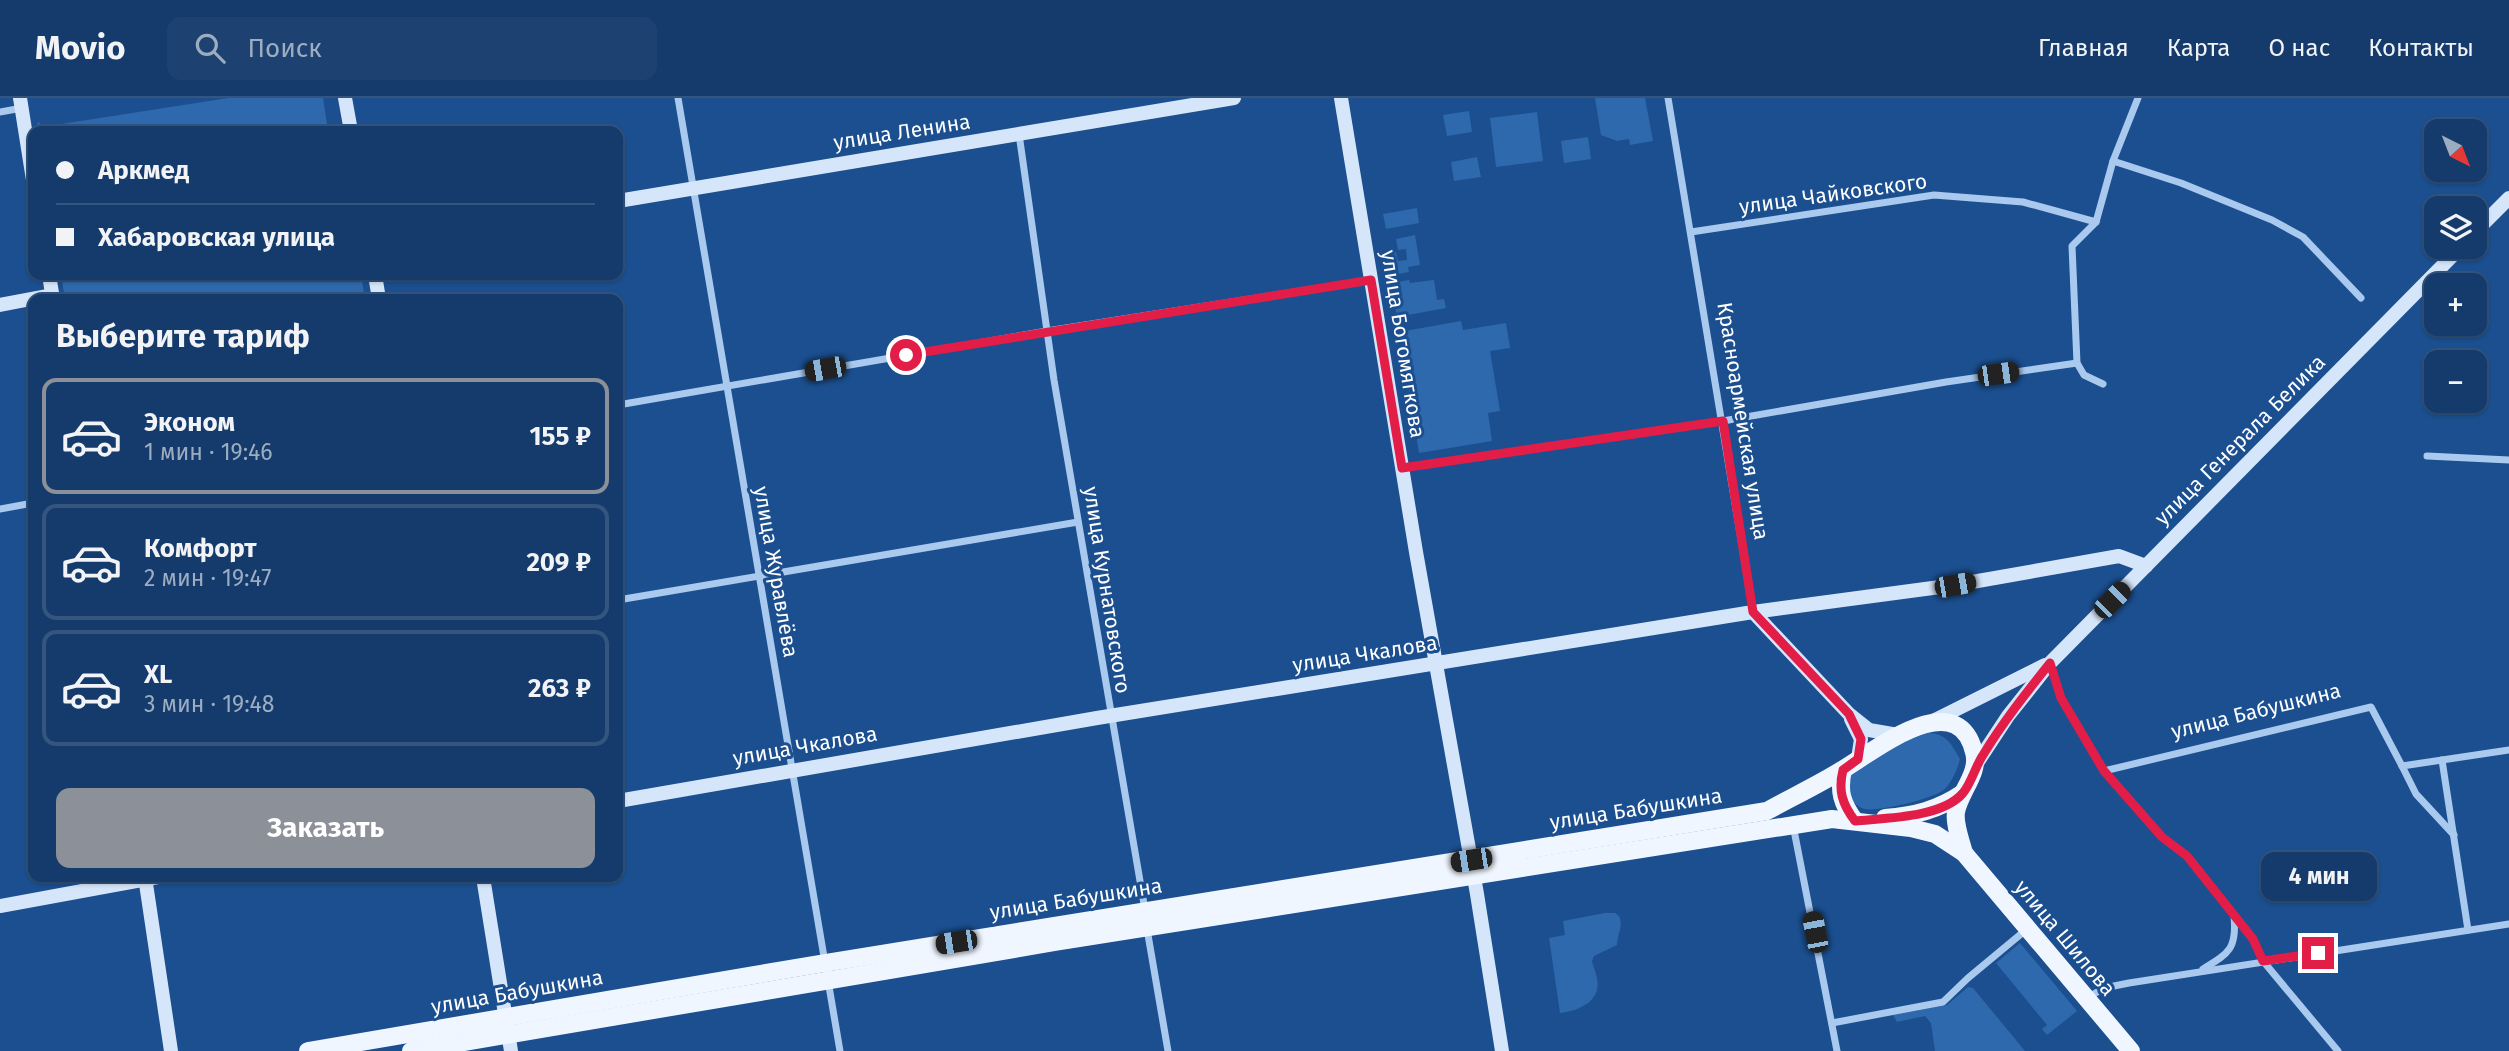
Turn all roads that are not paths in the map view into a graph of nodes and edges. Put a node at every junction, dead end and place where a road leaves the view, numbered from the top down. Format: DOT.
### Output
graph roads {
  1 [pos="345,98"];
  2 [pos="678,98"];
  3 [pos="1234,98"];
  4 [pos="1341,98"];
  5 [pos="1668,98"];
  6 [pos="2138,98"];
  7 [pos="21,103"];
  8 [pos="0,111"];
  9 [pos="350,126"];
  10 [pos="1018,133"];
  11 [pos="28,148"];
  12 [pos="2113,161"];
  13 [pos="693,187"];
  14 [pos="2509,198"];
  15 [pos="623,200"];
  16 [pos="2487,220"];
  17 [pos="2096,222"];
  18 [pos="1691,232"];
  19 [pos="2449,259"];
  20 [pos="1371,280"];
  21 [pos="2361,298"];
  22 [pos="28,300"];
  23 [pos="0,304"];
  24 [pos="1047,331"];
  25 [pos="2077,363"];
  26 [pos="2103,384"];
  27 [pos="727,386"];
  28 [pos="623,404"];
  29 [pos="1723,421"];
  30 [pos="2427,456"];
  31 [pos="2509,460"];
  32 [pos="1402,468"];
  33 [pos="28,504"];
  34 [pos="0,509"];
  35 [pos="1078,522"];
  36 [pos="2146,566"];
  37 [pos="760,577"];
  38 [pos="623,599"];
  39 [pos="1753,612"];
  40 [pos="1435,663"];
  41 [pos="2050,663"];
  42 [pos="1849,714"];
  43 [pos="1111,716"];
  44 [pos="1933,721"];
  45 [pos="1898,735"];
  46 [pos="2509,750"];
  47 [pos="2442,760"];
  48 [pos="1851,764"];
  49 [pos="1975,766"];
  50 [pos="2402,766"];
  51 [pos="792,769"];
  52 [pos="2104,771"];
  53 [pos="1963,793"];
  54 [pos="623,800"];
  55 [pos="1855,821"];
  56 [pos="1793,825"];
  57 [pos="2454,835"];
  58 [pos="1964,853"];
  59 [pos="1472,868"];
  60 [pos="123,882"];
  61 [pos="150,882"];
  62 [pos="484,882"];
  63 [pos="0,906"];
  64 [pos="2234,915"];
  65 [pos="1146,920"];
  66 [pos="2509,924"];
  67 [pos="2028,929"];
  68 [pos="2468,930"];
  69 [pos="2263,961"];
  70 [pos="827,971"];
  71 [pos="2199,972"];
  72 [pos="2086,999"];
  73 [pos="1832,1023"];
  74 [pos="508,1034"];
  75 [pos="171,1051"];
  76 [pos="308,1051"];
  77 [pos="411,1051"];
  78 [pos="840,1051"];
  79 [pos="1168,1051"];
  80 [pos="1502,1051"];
  81 [pos="1837,1051"];
  82 [pos="2131,1051"];
  83 [pos="2338,1051"];
  1 -- 9 [label="main road"];
  2 -- 13 [label="street, улица Журавлёва"];
  3 -- 10 [label="main road, улица Ленина"];
  4 -- 20 [label="main road, улица Богомягкова"];
  5 -- 18 [label="street, Красноармейская улица"];
  6 -- 12 [label="street"];
  7 -- 8 [label="street"];
  7 -- 11 [label="main road"];
  10 -- 13 [label="main road, улица Ленина"];
  10 -- 24 [label="street, улица Курнатовского"];
  12 -- 17 [label="street"];
  12 -- 21 [label="street"];
  13 -- 15 [label="main road, улица Ленина"];
  13 -- 27 [label="street, улица Журавлёва"];
  14 -- 16 [label="main road"];
  17 -- 18 [label="street, улица Чайковского"];
  17 -- 25 [label="street"];
  18 -- 29 [label="street, Красноармейская улица"];
  19 -- 36 [label="main road, улица Генерала Белика"];
  20 -- 24 [label="street"];
  20 -- 32 [label="main road, улица Богомягкова"];
  22 -- 23 [label="main road"];
  24 -- 27 [label="street"];
  24 -- 35 [label="street, улица Курнатовского"];
  25 -- 26 [label="street"];
  25 -- 29 [label="street"];
  27 -- 28 [label="street"];
  27 -- 37 [label="street, улица Журавлёва"];
  29 -- 32 [label="street"];
  29 -- 39 [label="street, Красноармейская улица"];
  30 -- 31 [label="street"];
  32 -- 40 [label="main road, улица Богомягкова"];
  33 -- 34 [label="street"];
  35 -- 37 [label="street"];
  35 -- 43 [label="street, улица Курнатовского"];
  36 -- 39 [label="main road, улица Чкалова"];
  36 -- 41 [label="main road, улица Генерала Белика"];
  37 -- 38 [label="street"];
  37 -- 51 [label="street, улица Журавлёва"];
  39 -- 40 [label="main road, улица Чкалова"];
  39 -- 42 [label="main road"];
  40 -- 43 [label="main road, улица Чкалова"];
  40 -- 59 [label="main road, улица Богомягкова"];
  41 -- 44 [label="main road"];
  41 -- 49 [label="main road"];
  41 -- 52 [label="street"];
  42 -- 45 [label="main road"];
  42 -- 48 [label="main road"];
  43 -- 51 [label="main road, улица Чкалова"];
  43 -- 65 [label="street, улица Курнатовского"];
  44 -- 45 [label="main road, улица Бабушкина"];
  44 -- 49 [label="main road"];
  45 -- 48 [label="main road, улица Бабушкина"];
  46 -- 47 [label="street"];
  47 -- 50 [label="street"];
  47 -- 57 [label="street"];
  48 -- 55 [label="main road"];
  48 -- 59 [label="main road, улица Бабушкина"];
  49 -- 53 [label="main road"];
  50 -- 52 [label="street, улица Бабушкина"];
  50 -- 57 [label="street"];
  51 -- 54 [label="main road, улица Чкалова"];
  51 -- 70 [label="street, улица Журавлёва"];
  52 -- 64 [label="street"];
  53 -- 55 [label="main road"];
  53 -- 58 [label="main road"];
  55 -- 56 [label="main road, улица Бабушкина"];
  55 -- 58 [label="main road"];
  56 -- 59 [label="main road, улица Бабушкина"];
  56 -- 73 [label="street"];
  57 -- 68 [label="street"];
  58 -- 67 [label="main road, улица Шилова"];
  59 -- 65 [label="main road, улица Бабушкина"];
  59 -- 80 [label="main road, улица Богомягкова"];
  60 -- 63 [label="main road"];
  61 -- 75 [label="main road"];
  62 -- 74 [label="main road"];
  64 -- 69 [label="street"];
  64 -- 71 [label="street"];
  65 -- 70 [label="main road, улица Бабушкина"];
  65 -- 79 [label="street, улица Курнатовского"];
  66 -- 68 [label="street"];
  67 -- 72 [label="main road, улица Шилова"];
  67 -- 73 [label="street"];
  68 -- 69 [label="street"];
  69 -- 71 [label="street"];
  69 -- 83 [label="street"];
  70 -- 74 [label="main road, улица Бабушкина"];
  70 -- 78 [label="street, улица Журавлёва"];
  71 -- 72 [label="street"];
  72 -- 82 [label="main road, улица Шилова"];
  73 -- 81 [label="street"];
  74 -- 76 [label="main road, улица Бабушкина"];
  74 -- 77 [label="main road, улица Бабушкина"];
}
